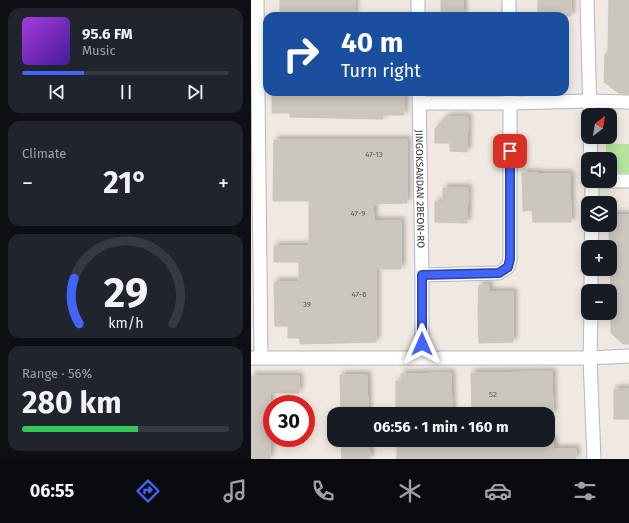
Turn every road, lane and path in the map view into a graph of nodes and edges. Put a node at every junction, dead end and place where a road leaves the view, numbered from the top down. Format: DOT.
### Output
graph roads {
  1 [pos="257,0"];
  2 [pos="418,0"];
  3 [pos="509,0"];
  4 [pos="587,0"];
  5 [pos="418,12"];
  6 [pos="509,12"];
  7 [pos="419,98"];
  8 [pos="510,98"];
  9 [pos="589,101"];
  10 [pos="629,102"];
  11 [pos="590,108"];
  12 [pos="617,182"];
  13 [pos="629,182"];
  14 [pos="422,275"];
  15 [pos="591,320"];
  16 [pos="629,356"];
  17 [pos="256,358"];
  18 [pos="422,358"];
  19 [pos="591,358"];
  20 [pos="594,459"];
  1 -- 17 [label="street"];
  2 -- 5 [label="street"];
  3 -- 6 [label="street"];
  4 -- 9 [label="street"];
  7 -- 8 [label="street, JINGOKSANDAN 2BEON-RO"];
  7 -- 14 [label="street, JINGOKSANDAN 2BEON-RO"];
  8 -- 9 [label="street, JINGOKSANDAN 2BEON-RO"];
  8 -- 14 [label="street"];
  9 -- 10 [label="street, JINGOKSANDAN 2BEON-RO"];
  9 -- 11 [label="street"];
  12 -- 13 [label="street"];
  14 -- 18 [label="street, JINGOKSANDAN 2BEON-RO"];
  15 -- 19 [label="street"];
  16 -- 19 [label="street"];
  17 -- 18 [label="street"];
  18 -- 19 [label="street"];
  19 -- 20 [label="street"];
}
